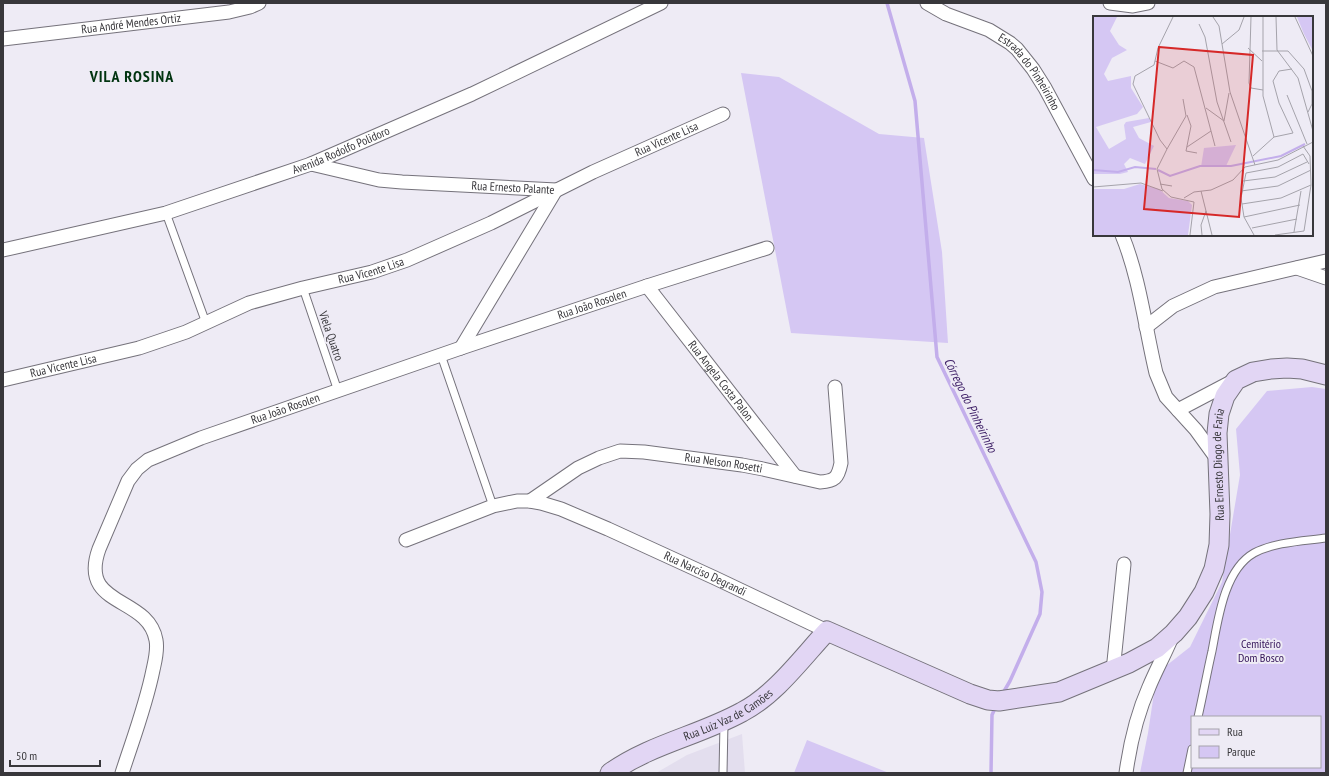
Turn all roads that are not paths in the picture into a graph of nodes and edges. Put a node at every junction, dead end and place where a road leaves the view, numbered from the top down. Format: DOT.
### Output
graph roads {
  1 [pos="259,3"];
  2 [pos="661,3"];
  3 [pos="927,3"];
  4 [pos="1112,3"];
  5 [pos="1148,3"];
  6 [pos="3,39"];
  7 [pos="723,114"];
  8 [pos="311,164"];
  9 [pos="1093,177"];
  10 [pos="556,190"];
  11 [pos="166,212"];
  12 [pos="1122,236"];
  13 [pos="767,248"];
  14 [pos="3,250"];
  15 [pos="1326,262"];
  16 [pos="1297,268"];
  17 [pos="1326,278"];
  18 [pos="647,286"];
  19 [pos="303,288"];
  20 [pos="206,323"];
  21 [pos="1146,327"];
  22 [pos="461,348"];
  23 [pos="441,355"];
  24 [pos="1326,375"];
  25 [pos="3,380"];
  26 [pos="1236,380"];
  27 [pos="836,387"];
  28 [pos="338,391"];
  29 [pos="1178,410"];
  30 [pos="1217,459"];
  31 [pos="795,476"];
  32 [pos="530,501"];
  33 [pos="494,506"];
  34 [pos="1326,538"];
  35 [pos="406,540"];
  36 [pos="1124,564"];
  37 [pos="827,631"];
  38 [pos="1174,633"];
  39 [pos="1113,671"];
  40 [pos="997,701"];
  41 [pos="1198,716"];
  42 [pos="725,720"];
  43 [pos="1191,754"];
  44 [pos="122,773"];
  45 [pos="610,773"];
  46 [pos="723,773"];
  47 [pos="1126,773"];
  48 [pos="1187,773"];
  1 -- 6 [label="street, Rua André Mendes Ortiz"];
  2 -- 8 [label="street, Avenida Rodolfo Polidoro"];
  3 -- 9 [label="street, Estrada do Pinheirinho"];
  4 -- 5 [label="street"];
  7 -- 10 [label="street, Rua Vicente Lisa"];
  8 -- 10 [label="street, Rua Ernesto Palante"];
  8 -- 11 [label="street, Avenida Rodolfo Polidoro"];
  10 -- 19 [label="street, Rua Vicente Lisa"];
  10 -- 22 [label="street, Rua Ernesto Palante"];
  11 -- 14 [label="street, Avenida Rodolfo Polidoro"];
  11 -- 20 [label="lane"];
  12 -- 21 [label="street"];
  13 -- 18 [label="street, Rua João Rosolen"];
  15 -- 16 [label="street"];
  16 -- 17 [label="street"];
  16 -- 21 [label="street"];
  18 -- 22 [label="street, Rua João Rosolen"];
  18 -- 31 [label="street, Rua Angela Costa Palon"];
  19 -- 20 [label="street, Rua Vicente Lisa"];
  19 -- 28 [label="lane, Viela Quatro"];
  20 -- 25 [label="street, Rua Vicente Lisa"];
  21 -- 29 [label="street"];
  22 -- 23 [label="street, Rua João Rosolen"];
  23 -- 28 [label="street, Rua João Rosolen"];
  23 -- 33 [label="lane"];
  24 -- 26 [label="main road"];
  26 -- 29 [label="street"];
  26 -- 30 [label="main road, Rua Ernesto Diogo de Faria"];
  27 -- 31 [label="street, Rua Nelson Rosetti"];
  28 -- 44 [label="street, Rua João Rosolen"];
  29 -- 30 [label="street"];
  30 -- 38 [label="main road, Rua Ernesto Diogo de Faria"];
  31 -- 32 [label="street, Rua Nelson Rosetti"];
  32 -- 33 [label="street, Rua Narciso Degrandi"];
  32 -- 37 [label="street, Rua Narciso Degrandi"];
  33 -- 35 [label="street, Rua Narciso Degrandi"];
  34 -- 41 [label="lane"];
  36 -- 39 [label="street"];
  37 -- 40 [label="main road, Rua Narciso Degrandi"];
  37 -- 42 [label="main road, Rua Luiz Vaz de Camões"];
  38 -- 39 [label="main road, Rua Ernesto Diogo de Faria"];
  38 -- 47 [label="street, Rua Ernesto Diogo de Faria"];
  39 -- 40 [label="main road, Rua Ernesto Diogo de Faria"];
  42 -- 45 [label="main road, Rua Luiz Vaz de Camões"];
  42 -- 46 [label="lane"];
  43 -- 48 [label="lane"];
}
